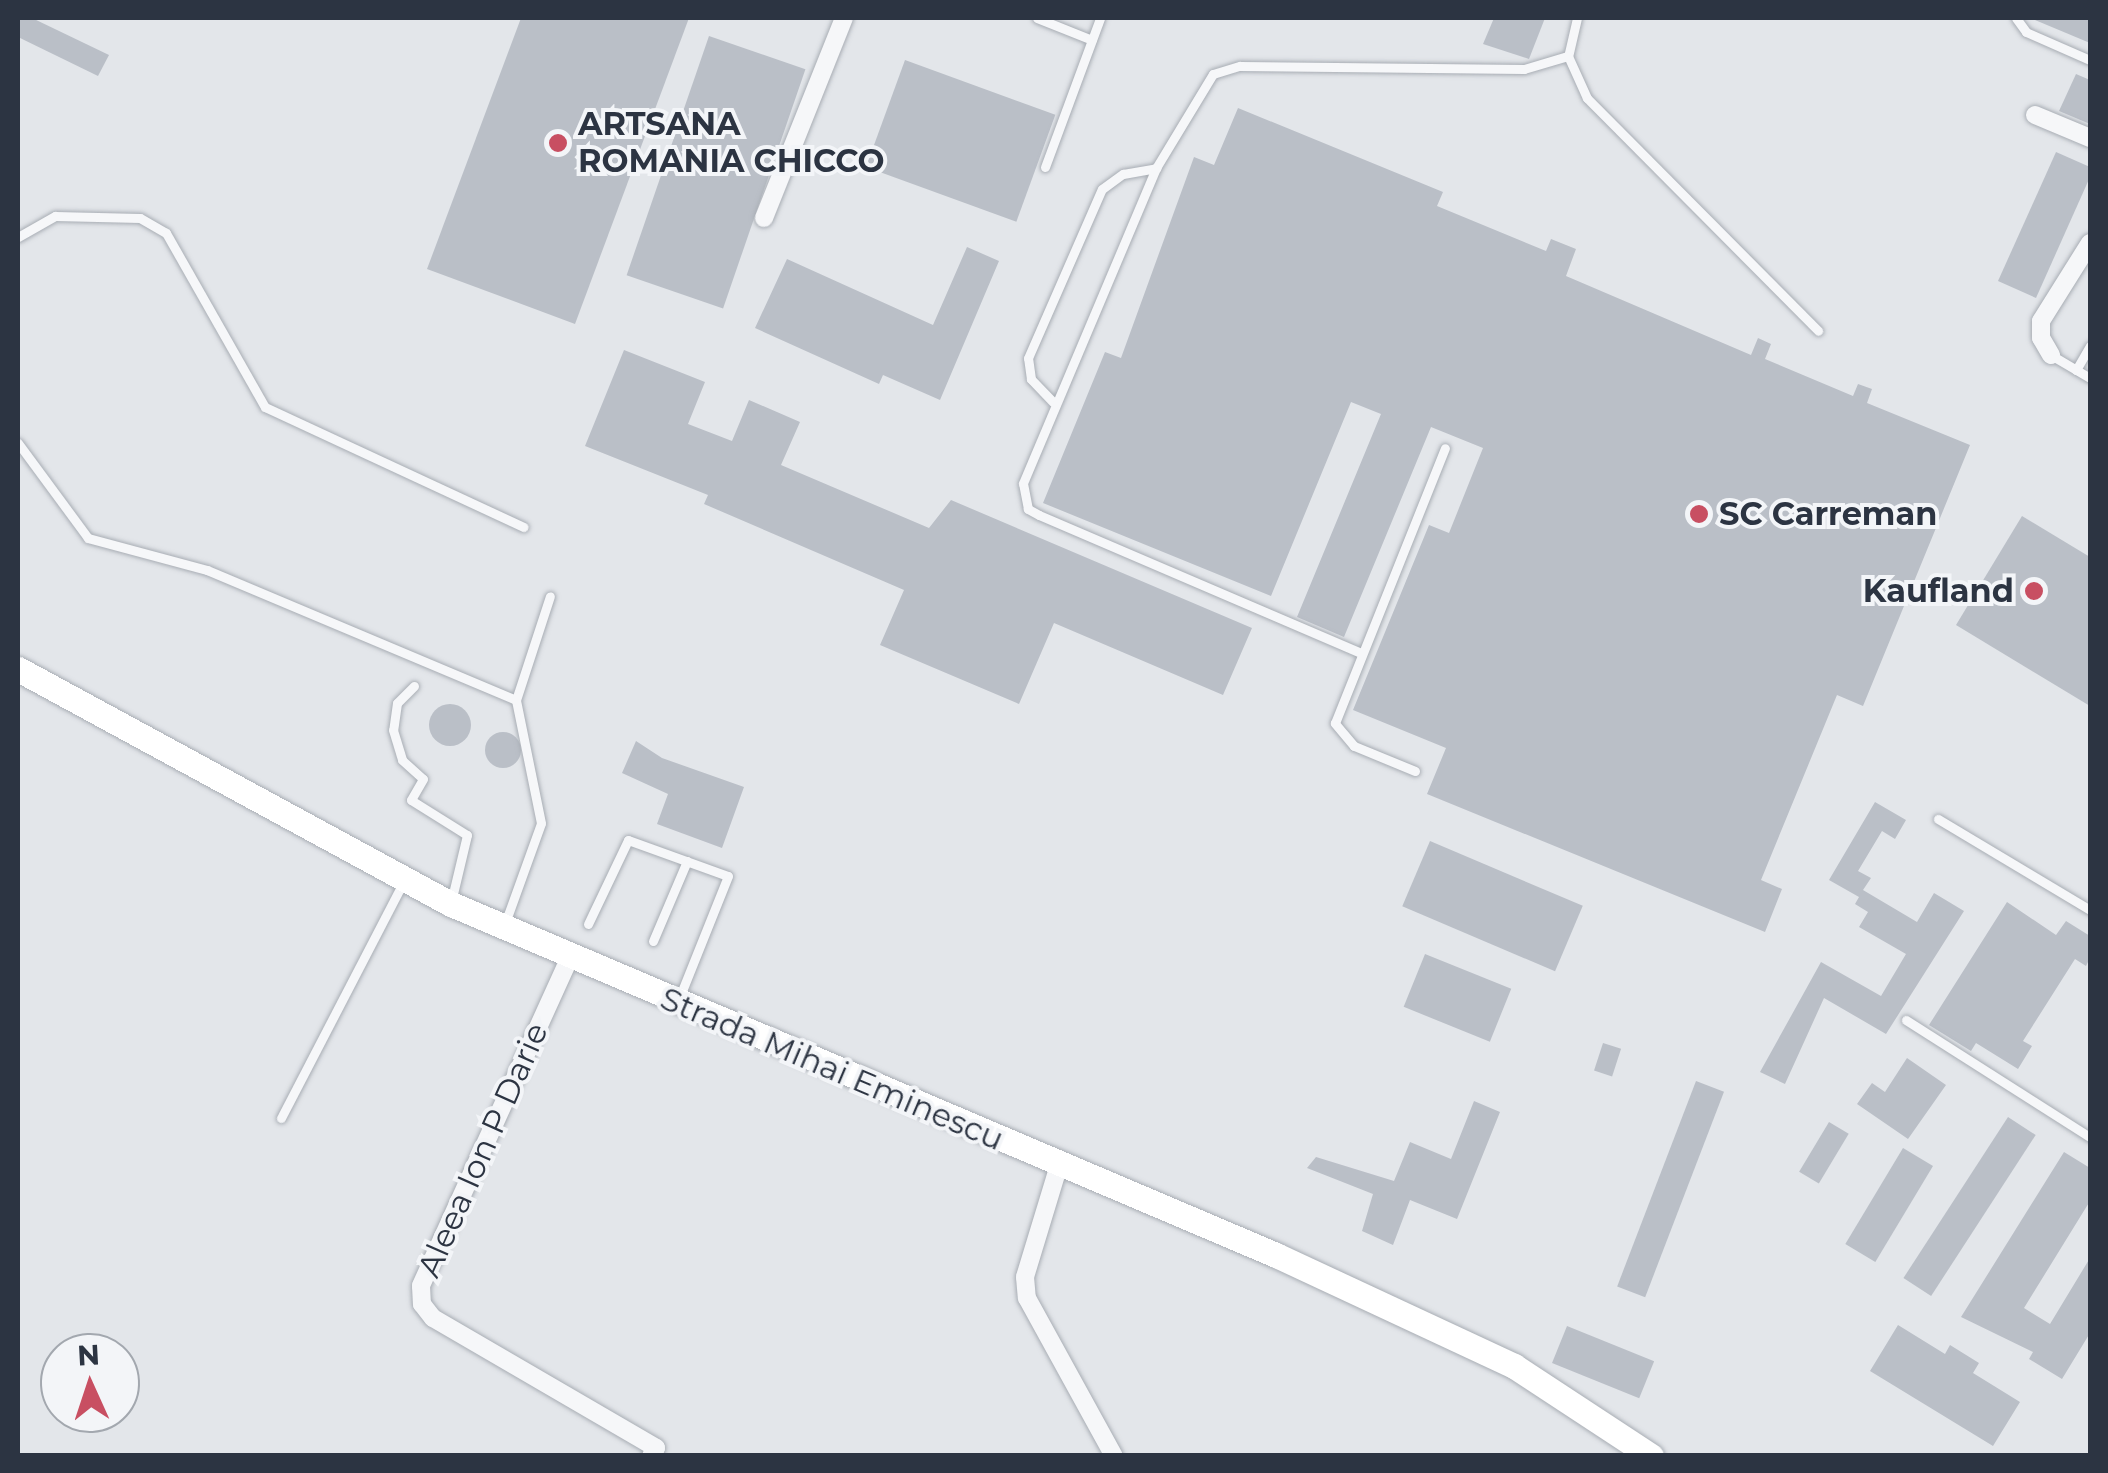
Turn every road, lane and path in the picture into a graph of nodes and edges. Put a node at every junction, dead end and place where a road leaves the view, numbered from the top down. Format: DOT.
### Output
graph roads {
  1 [pos="844,18"];
  2 [pos="1038,18"];
  3 [pos="1100,18"];
  4 [pos="1577,18"];
  5 [pos="2016,18"];
  6 [pos="1092,40"];
  7 [pos="1568,56"];
  8 [pos="2090,60"];
  9 [pos="2035,115"];
  10 [pos="2090,138"];
  11 [pos="1044,167"];
  12 [pos="1156,168"];
  13 [pos="764,218"];
  14 [pos="18,237"];
  15 [pos="2090,242"];
  16 [pos="1818,330"];
  17 [pos="2090,346"];
  18 [pos="2051,355"];
  19 [pos="2076,370"];
  20 [pos="2090,378"];
  21 [pos="1052,402"];
  22 [pos="18,443"];
  23 [pos="1445,448"];
  24 [pos="523,528"];
  25 [pos="550,596"];
  26 [pos="1361,653"];
  27 [pos="18,668"];
  28 [pos="414,686"];
  29 [pos="516,700"];
  30 [pos="1415,771"];
  31 [pos="1938,819"];
  32 [pos="686,862"];
  33 [pos="405,879"];
  34 [pos="450,904"];
  35 [pos="2090,910"];
  36 [pos="588,924"];
  37 [pos="504,928"];
  38 [pos="654,941"];
  39 [pos="570,957"];
  40 [pos="678,1004"];
  41 [pos="1906,1020"];
  42 [pos="280,1118"];
  43 [pos="2090,1137"];
  44 [pos="1059,1165"];
  45 [pos="658,1453"];
  46 [pos="1114,1456"];
  47 [pos="1651,1456"];
  1 -- 13 [label="street"];
  2 -- 6 [label="lane"];
  3 -- 6 [label="lane"];
  4 -- 7 [label="lane"];
  5 -- 8 [label="lane"];
  6 -- 11 [label="lane"];
  7 -- 12 [label="lane"];
  7 -- 16 [label="lane"];
  9 -- 10 [label="street"];
  12 -- 21 [label="lane"];
  12 -- 21 [label="lane"];
  14 -- 24 [label="lane"];
  15 -- 18 [label="street"];
  17 -- 19 [label="lane"];
  18 -- 19 [label="lane"];
  19 -- 20 [label="lane"];
  21 -- 26 [label="lane"];
  22 -- 29 [label="lane"];
  23 -- 26 [label="lane"];
  25 -- 29 [label="lane"];
  26 -- 30 [label="lane"];
  27 -- 33 [label="street, Strada Mihai Eminescu"];
  28 -- 34 [label="lane"];
  29 -- 37 [label="lane"];
  31 -- 35 [label="lane"];
  32 -- 36 [label="lane"];
  32 -- 38 [label="lane"];
  32 -- 40 [label="lane"];
  33 -- 34 [label="street, Strada Mihai Eminescu"];
  33 -- 42 [label="lane"];
  34 -- 37 [label="street, Strada Mihai Eminescu"];
  37 -- 39 [label="street, Strada Mihai Eminescu"];
  39 -- 40 [label="street, Strada Mihai Eminescu"];
  39 -- 45 [label="street, Aleea Ion P Darie"];
  40 -- 44 [label="street, Strada Mihai Eminescu"];
  41 -- 43 [label="lane"];
  44 -- 46 [label="street"];
  44 -- 47 [label="street, Strada Mihai Eminescu"];
}
